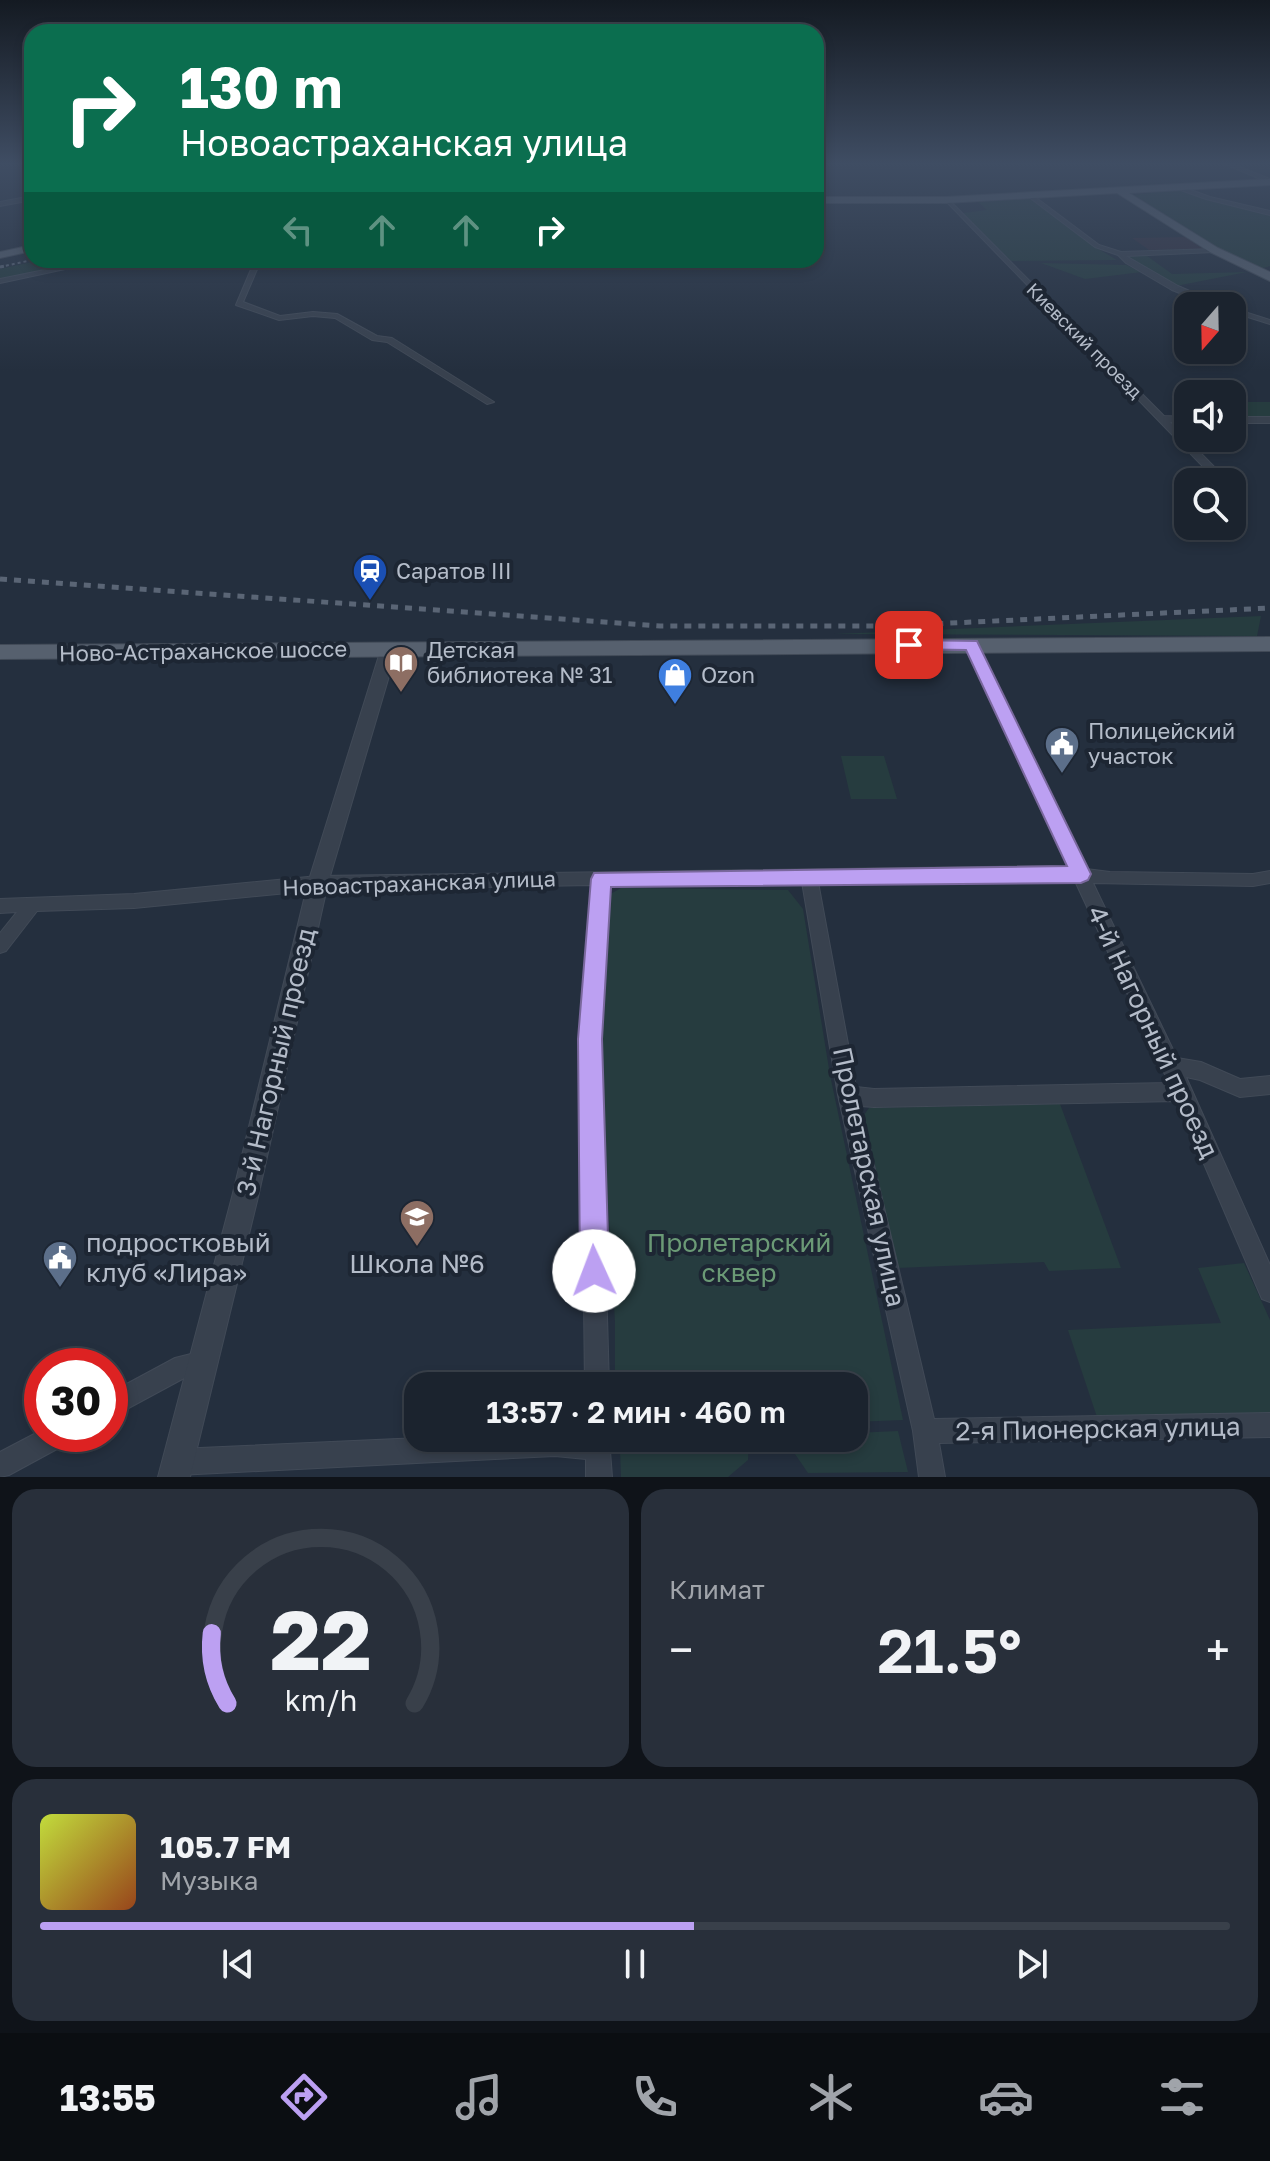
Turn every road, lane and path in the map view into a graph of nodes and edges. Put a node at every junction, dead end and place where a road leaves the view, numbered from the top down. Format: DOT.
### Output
graph roads {
  1 [pos="978,233"];
  2 [pos="1080,233"];
  3 [pos="1187,233"];
  4 [pos="24,238"];
  5 [pos="0,243"];
  6 [pos="24,250"];
  7 [pos="1214,250"];
  8 [pos="1120,254"];
  9 [pos="0,255"];
  10 [pos="64,268"];
  11 [pos="254,268"];
  12 [pos="1270,277"];
  13 [pos="0,281"];
  14 [pos="1185,292"];
  15 [pos="1246,314"];
  16 [pos="1270,322"];
  17 [pos="490,402"];
  18 [pos="1161,419"];
  19 [pos="1174,419"];
  20 [pos="1246,420"];
  21 [pos="1270,420"];
  22 [pos="1210,468"];
  23 [pos="1270,644"];
  24 [pos="972,645"];
  25 [pos="389,649"];
  26 [pos="0,652"];
  27 [pos="1081,874"];
  28 [pos="809,876"];
  29 [pos="1270,877"];
  30 [pos="601,879"];
  31 [pos="318,883"];
  32 [pos="32,905"];
  33 [pos="0,906"];
  34 [pos="0,946"];
  35 [pos="1171,1066"];
  36 [pos="1270,1085"];
  37 [pos="1182,1092"];
  38 [pos="848,1095"];
  39 [pos="1270,1291"];
  40 [pos="203,1363"];
  41 [pos="597,1372"];
  42 [pos="128,1396"];
  43 [pos="1270,1425"];
  44 [pos="925,1431"];
  45 [pos="26,1452"];
  46 [pos="438,1452"];
  47 [pos="598,1452"];
  48 [pos="0,1466"];
  49 [pos="175,1470"];
  50 [pos="599,1477"];
  51 [pos="932,1477"];
  1 -- 18 [label="street, Киевский проезд"];
  2 -- 8 [label="street"];
  3 -- 7 [label="main road"];
  4 -- 5 [label="main road"];
  6 -- 9 [label="main road"];
  7 -- 8 [label="street"];
  7 -- 12 [label="main road"];
  8 -- 14 [label="street"];
  10 -- 13 [label="street"];
  11 -- 17 [label="street"];
  15 -- 16 [label="street"];
  18 -- 19 [label="street"];
  18 -- 22 [label="street, Киевский проезд"];
  20 -- 21 [label="street"];
  23 -- 24 [label="main road, Ново-Астраханское шоссе"];
  24 -- 25 [label="main road, Ново-Астраханское шоссе"];
  24 -- 27 [label="street, 4-й Нагорный проезд"];
  25 -- 26 [label="main road, Ново-Астраханское шоссе"];
  25 -- 31 [label="street, 3-й Нагорный проезд"];
  27 -- 28 [label="street, Новоастраханская улица"];
  27 -- 29 [label="street, Новоастраханская улица"];
  27 -- 35 [label="street, 4-й Нагорный проезд"];
  28 -- 30 [label="street, Новоастраханская улица"];
  28 -- 38 [label="street, Пролетарская улица"];
  30 -- 31 [label="street, Новоастраханская улица"];
  30 -- 41 [label="street"];
  31 -- 32 [label="street, Новоастраханская улица"];
  31 -- 40 [label="street, 3-й Нагорный проезд"];
  32 -- 33 [label="street, Новоастраханская улица"];
  32 -- 34 [label="street"];
  35 -- 36 [label="street"];
  35 -- 37 [label="street, 4-й Нагорный проезд"];
  37 -- 38 [label="street"];
  37 -- 39 [label="street, 4-й Нагорный проезд"];
  38 -- 44 [label="street, Пролетарская улица"];
  40 -- 42 [label="street"];
  40 -- 49 [label="street, 3-й Нагорный проезд"];
  43 -- 44 [label="street, 2-я Пионерская улица"];
  44 -- 51 [label="street, Пролетарская улица"];
  45 -- 48 [label="street"];
  46 -- 49 [label="street"];
  47 -- 50 [label="street"];
}
